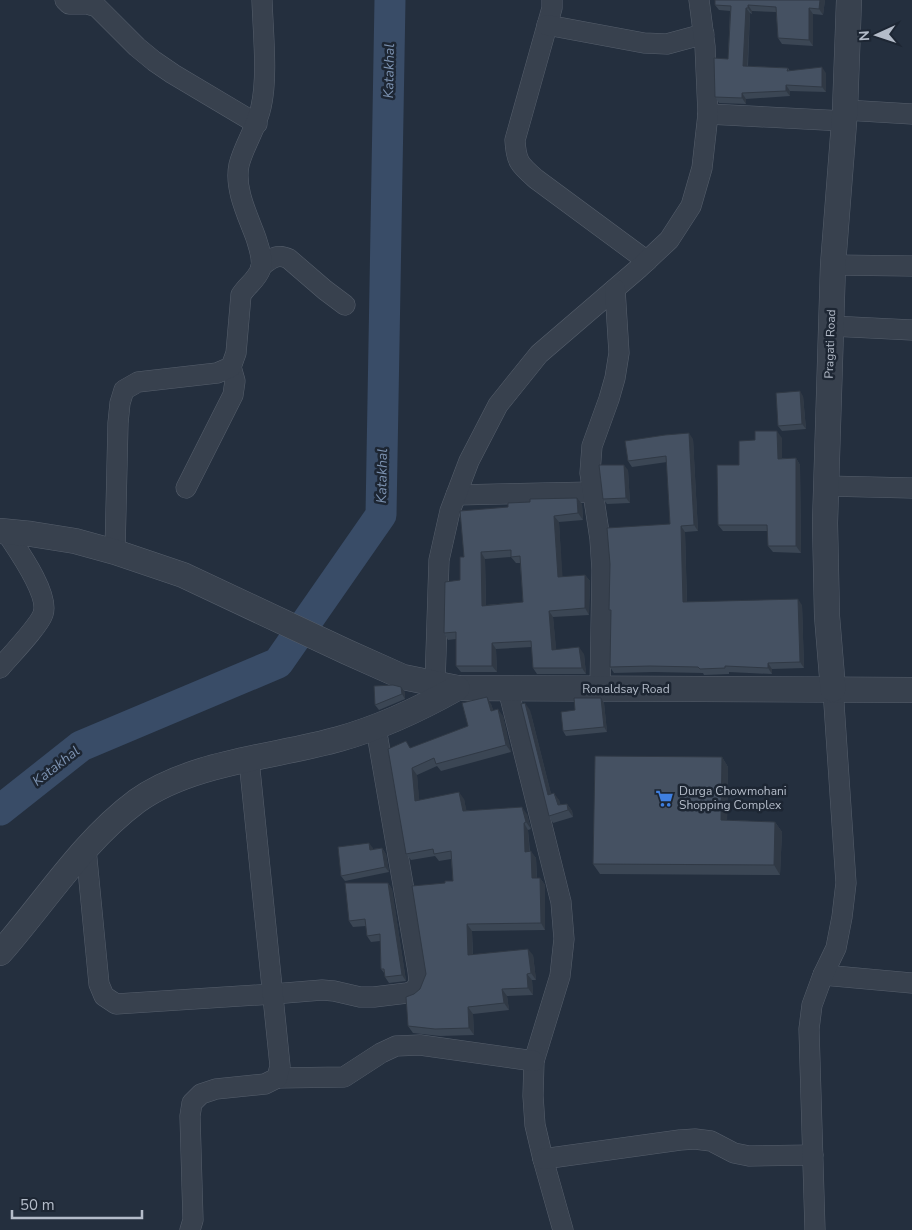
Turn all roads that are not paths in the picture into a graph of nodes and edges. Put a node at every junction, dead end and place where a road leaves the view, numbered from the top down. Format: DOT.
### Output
graph roads {
  1 [pos="65,0"];
  2 [pos="262,0"];
  3 [pos="552,0"];
  4 [pos="699,0"];
  5 [pos="849,0"];
  6 [pos="547,25"];
  7 [pos="704,34"];
  8 [pos="708,114"];
  9 [pos="912,114"];
  10 [pos="845,115"];
  11 [pos="257,124"];
  12 [pos="647,261"];
  13 [pos="832,265"];
  14 [pos="261,266"];
  15 [pos="912,266"];
  16 [pos="615,289"];
  17 [pos="345,305"];
  18 [pos="831,326"];
  19 [pos="912,330"];
  20 [pos="231,367"];
  21 [pos="826,486"];
  22 [pos="186,488"];
  23 [pos="912,488"];
  24 [pos="592,492"];
  25 [pos="456,495"];
  26 [pos="3,531"];
  27 [pos="115,552"];
  28 [pos="0,668"];
  29 [pos="446,686"];
  30 [pos="508,689"];
  31 [pos="600,689"];
  32 [pos="833,689"];
  33 [pos="912,690"];
  34 [pos="376,728"];
  35 [pos="249,760"];
  36 [pos="86,849"];
  37 [pos="0,953"];
  38 [pos="824,975"];
  39 [pos="912,983"];
  40 [pos="273,994"];
  41 [pos="534,1061"];
  42 [pos="277,1078"];
  43 [pos="813,1155"];
  44 [pos="543,1159"];
  45 [pos="190,1230"];
  46 [pos="563,1230"];
  47 [pos="815,1230"];
  1 -- 11 [label="street"];
  2 -- 11 [label="street"];
  3 -- 6 [label="street"];
  4 -- 7 [label="street"];
  5 -- 10 [label="street, Pragati Road"];
  6 -- 7 [label="street"];
  6 -- 12 [label="street"];
  7 -- 8 [label="street"];
  8 -- 10 [label="street"];
  8 -- 12 [label="street"];
  9 -- 10 [label="street"];
  10 -- 13 [label="street, Pragati Road"];
  11 -- 14 [label="street"];
  12 -- 16 [label="street"];
  13 -- 15 [label="street"];
  13 -- 18 [label="street, Pragati Road"];
  14 -- 17 [label="street"];
  14 -- 20 [label="street"];
  16 -- 24 [label="street"];
  16 -- 25 [label="street"];
  18 -- 19 [label="street"];
  18 -- 21 [label="street, Pragati Road"];
  20 -- 22 [label="street"];
  20 -- 27 [label="street"];
  21 -- 23 [label="street"];
  21 -- 32 [label="street, Pragati Road"];
  24 -- 25 [label="street"];
  24 -- 31 [label="street"];
  25 -- 29 [label="street"];
  26 -- 27 [label="street, Ronaldsay Road"];
  26 -- 28 [label="street"];
  27 -- 29 [label="street, Ronaldsay Road"];
  29 -- 30 [label="street, Ronaldsay Road"];
  29 -- 34 [label="street"];
  30 -- 31 [label="street, Ronaldsay Road"];
  30 -- 41 [label="street"];
  31 -- 32 [label="street, Ronaldsay Road"];
  32 -- 33 [label="street, Ronaldsay Road"];
  32 -- 38 [label="street"];
  34 -- 35 [label="street"];
  34 -- 40 [label="street"];
  35 -- 36 [label="street"];
  35 -- 40 [label="street"];
  36 -- 37 [label="street"];
  36 -- 40 [label="street"];
  38 -- 39 [label="street"];
  38 -- 43 [label="street"];
  40 -- 42 [label="street"];
  41 -- 42 [label="street"];
  41 -- 44 [label="street"];
  42 -- 45 [label="street"];
  43 -- 44 [label="street"];
  43 -- 47 [label="street"];
  44 -- 46 [label="street"];
}
